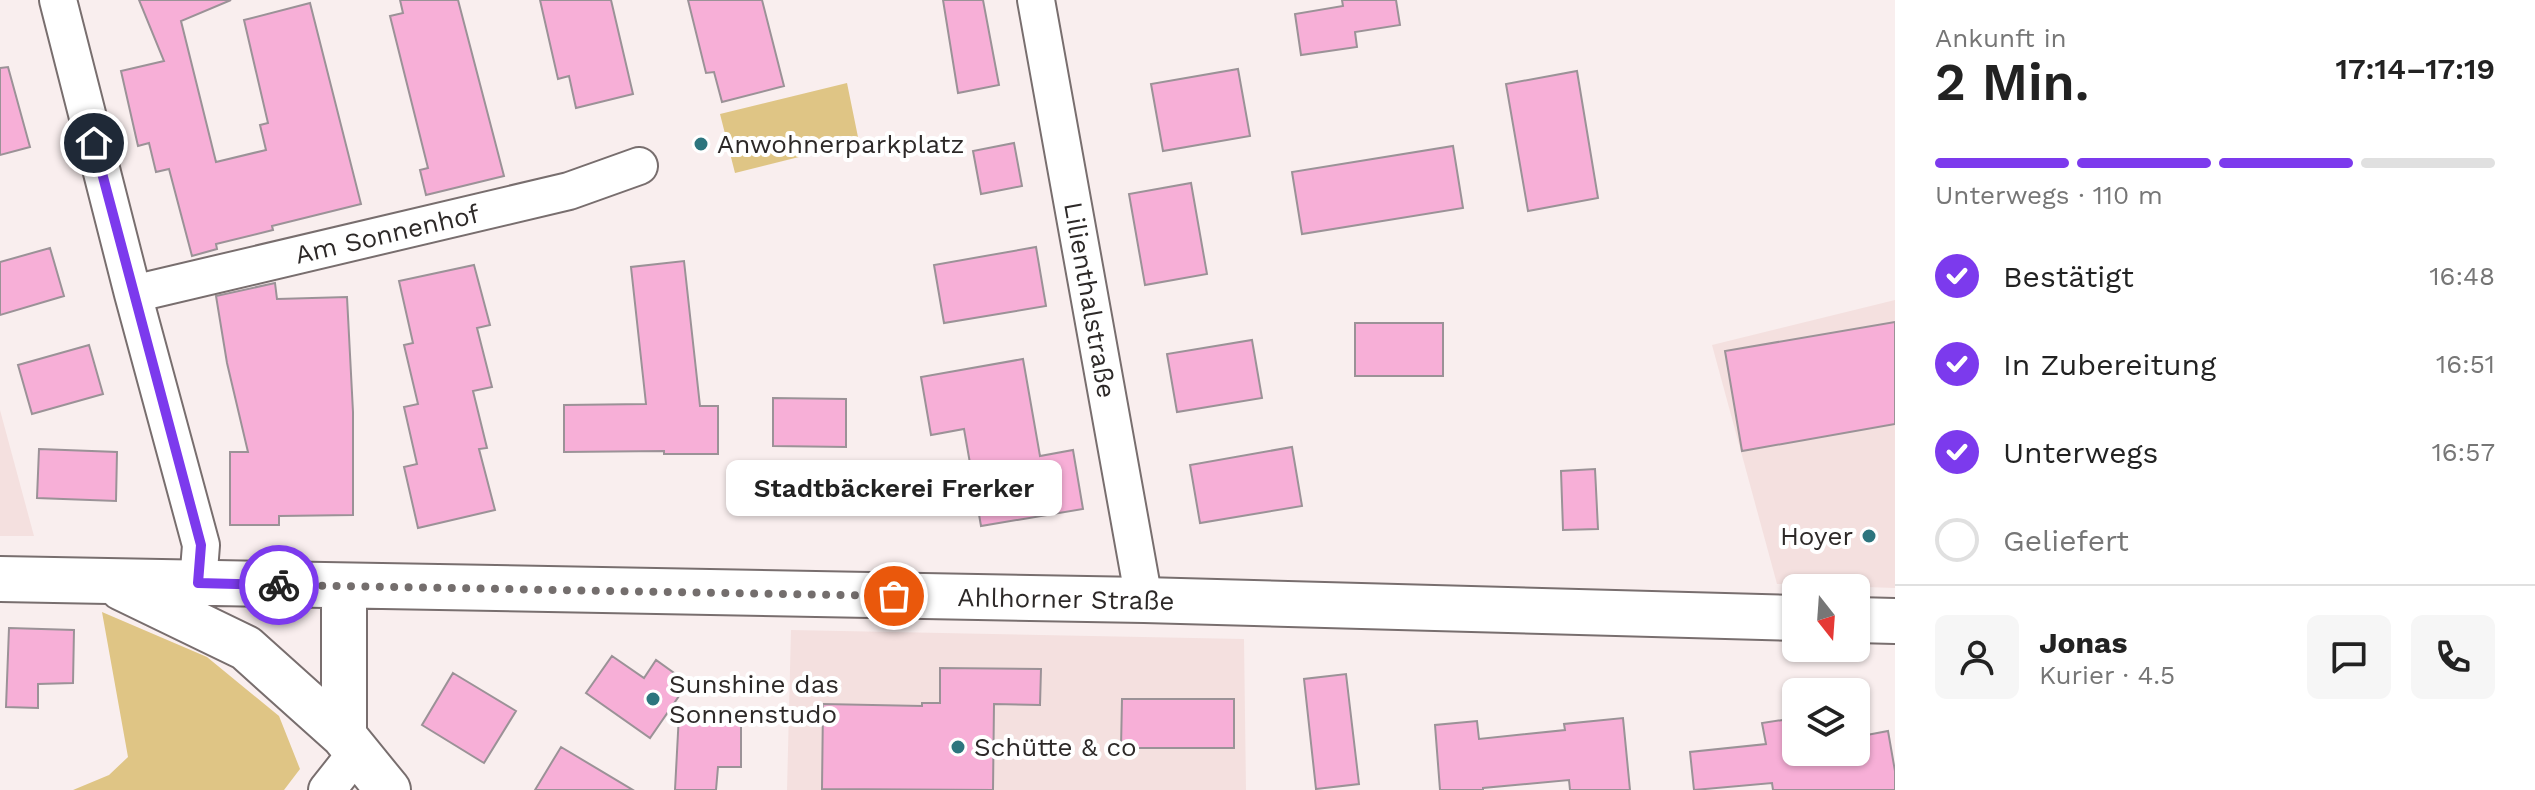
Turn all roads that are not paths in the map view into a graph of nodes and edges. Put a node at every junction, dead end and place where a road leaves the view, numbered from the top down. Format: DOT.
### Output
graph roads {
  1 [pos="58,0"];
  2 [pos="1036,0"];
  3 [pos="639,166"];
  4 [pos="133,294"];
  5 [pos="0,579"];
  6 [pos="109,581"];
  7 [pos="198,583"];
  8 [pos="344,586"];
  9 [pos="1144,600"];
  10 [pos="1782,618"];
  11 [pos="1870,620"];
  12 [pos="1895,621"];
  13 [pos="350,744"];
  14 [pos="327,790"];
  15 [pos="388,790"];
  1 -- 4 [label="street"];
  2 -- 9 [label="street, Lilienthalstraße"];
  3 -- 4 [label="street, Am Sonnenhof"];
  4 -- 7 [label="street"];
  5 -- 6 [label="street, Ahlhorner Straße"];
  6 -- 7 [label="street, Ahlhorner Straße"];
  6 -- 13 [label="street"];
  7 -- 8 [label="street, Ahlhorner Straße"];
  8 -- 9 [label="street, Ahlhorner Straße"];
  8 -- 13 [label="street"];
  9 -- 10 [label="street, Ahlhorner Straße"];
  11 -- 12 [label="street"];
  13 -- 14 [label="street"];
  13 -- 15 [label="street"];
}
